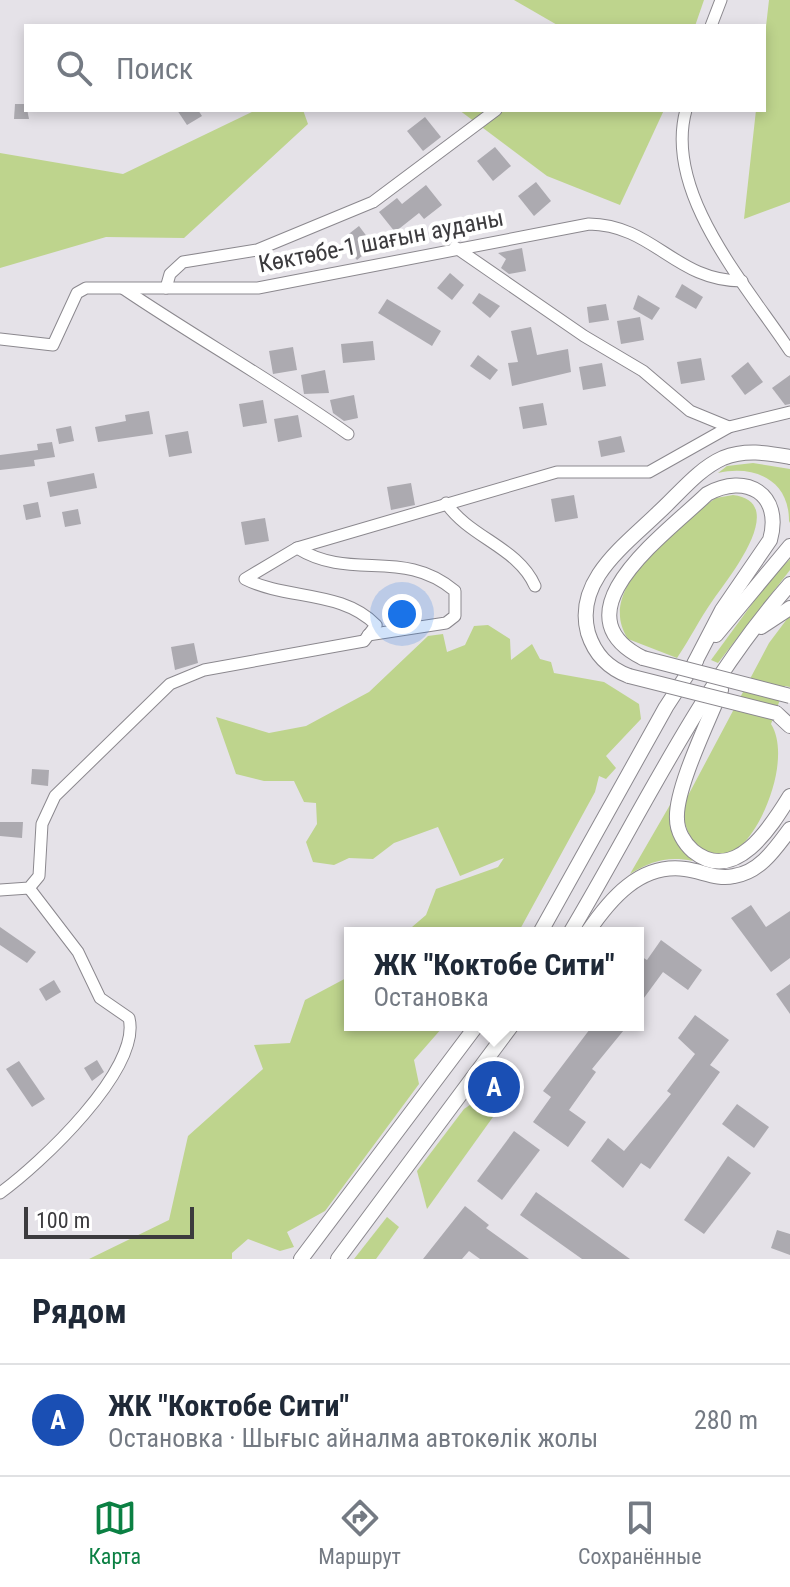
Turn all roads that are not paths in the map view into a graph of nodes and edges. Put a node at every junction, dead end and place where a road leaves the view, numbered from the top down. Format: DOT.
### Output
graph roads {
  1 [pos="721,0"];
  2 [pos="712,24"];
  3 [pos="493,112"];
  4 [pos="685,112"];
  5 [pos="455,247"];
  6 [pos="742,281"];
  7 [pos="123,288"];
  8 [pos="166,288"];
  9 [pos="0,339"];
  10 [pos="790,351"];
  11 [pos="790,412"];
  12 [pos="729,427"];
  13 [pos="348,434"];
  14 [pos="790,457"];
  15 [pos="446,503"];
  16 [pos="790,546"];
  17 [pos="297,548"];
  18 [pos="790,584"];
  19 [pos="535,586"];
  20 [pos="790,608"];
  21 [pos="368,635"];
  22 [pos="745,640"];
  23 [pos="733,656"];
  24 [pos="695,662"];
  25 [pos="790,696"];
  26 [pos="783,715"];
  27 [pos="790,726"];
  28 [pos="790,796"];
  29 [pos="790,829"];
  30 [pos="29,888"];
  31 [pos="0,890"];
  32 [pos="543,927"];
  33 [pos="574,927"];
  34 [pos="592,927"];
  35 [pos="472,1031"];
  36 [pos="508,1031"];
  37 [pos="0,1193"];
  38 [pos="301,1259"];
  39 [pos="338,1259"];
  1 -- 2 [label="street"];
  3 -- 8 [label="street"];
  4 -- 6 [label="street"];
  5 -- 6 [label="street, Көктөбе-1 шағын ауданы"];
  5 -- 8 [label="street, Көктөбе-1 шағын ауданы"];
  5 -- 12 [label="street"];
  6 -- 10 [label="street"];
  7 -- 8 [label="street, Көктөбе-1 шағын ауданы"];
  7 -- 9 [label="street, Көктөбе-1 шағын ауданы"];
  7 -- 13 [label="street"];
  11 -- 12 [label="street"];
  12 -- 15 [label="street"];
  14 -- 26 [label="main road, bridge"];
  15 -- 17 [label="street"];
  15 -- 19 [label="street"];
  16 -- 24 [label="main road"];
  17 -- 21 [label="street"];
  17 -- 21 [label="street"];
  18 -- 22 [label="main road"];
  20 -- 22 [label="main road"];
  21 -- 30 [label="street"];
  22 -- 23 [label="main road"];
  23 -- 28 [label="main road"];
  23 -- 33 [label="main road"];
  24 -- 25 [label="main road, bridge"];
  24 -- 32 [label="main road"];
  26 -- 27 [label="main road"];
  29 -- 34 [label="main road"];
  30 -- 31 [label="street"];
  30 -- 37 [label="street"];
  35 -- 38 [label="main road"];
  36 -- 39 [label="main road"];
}
